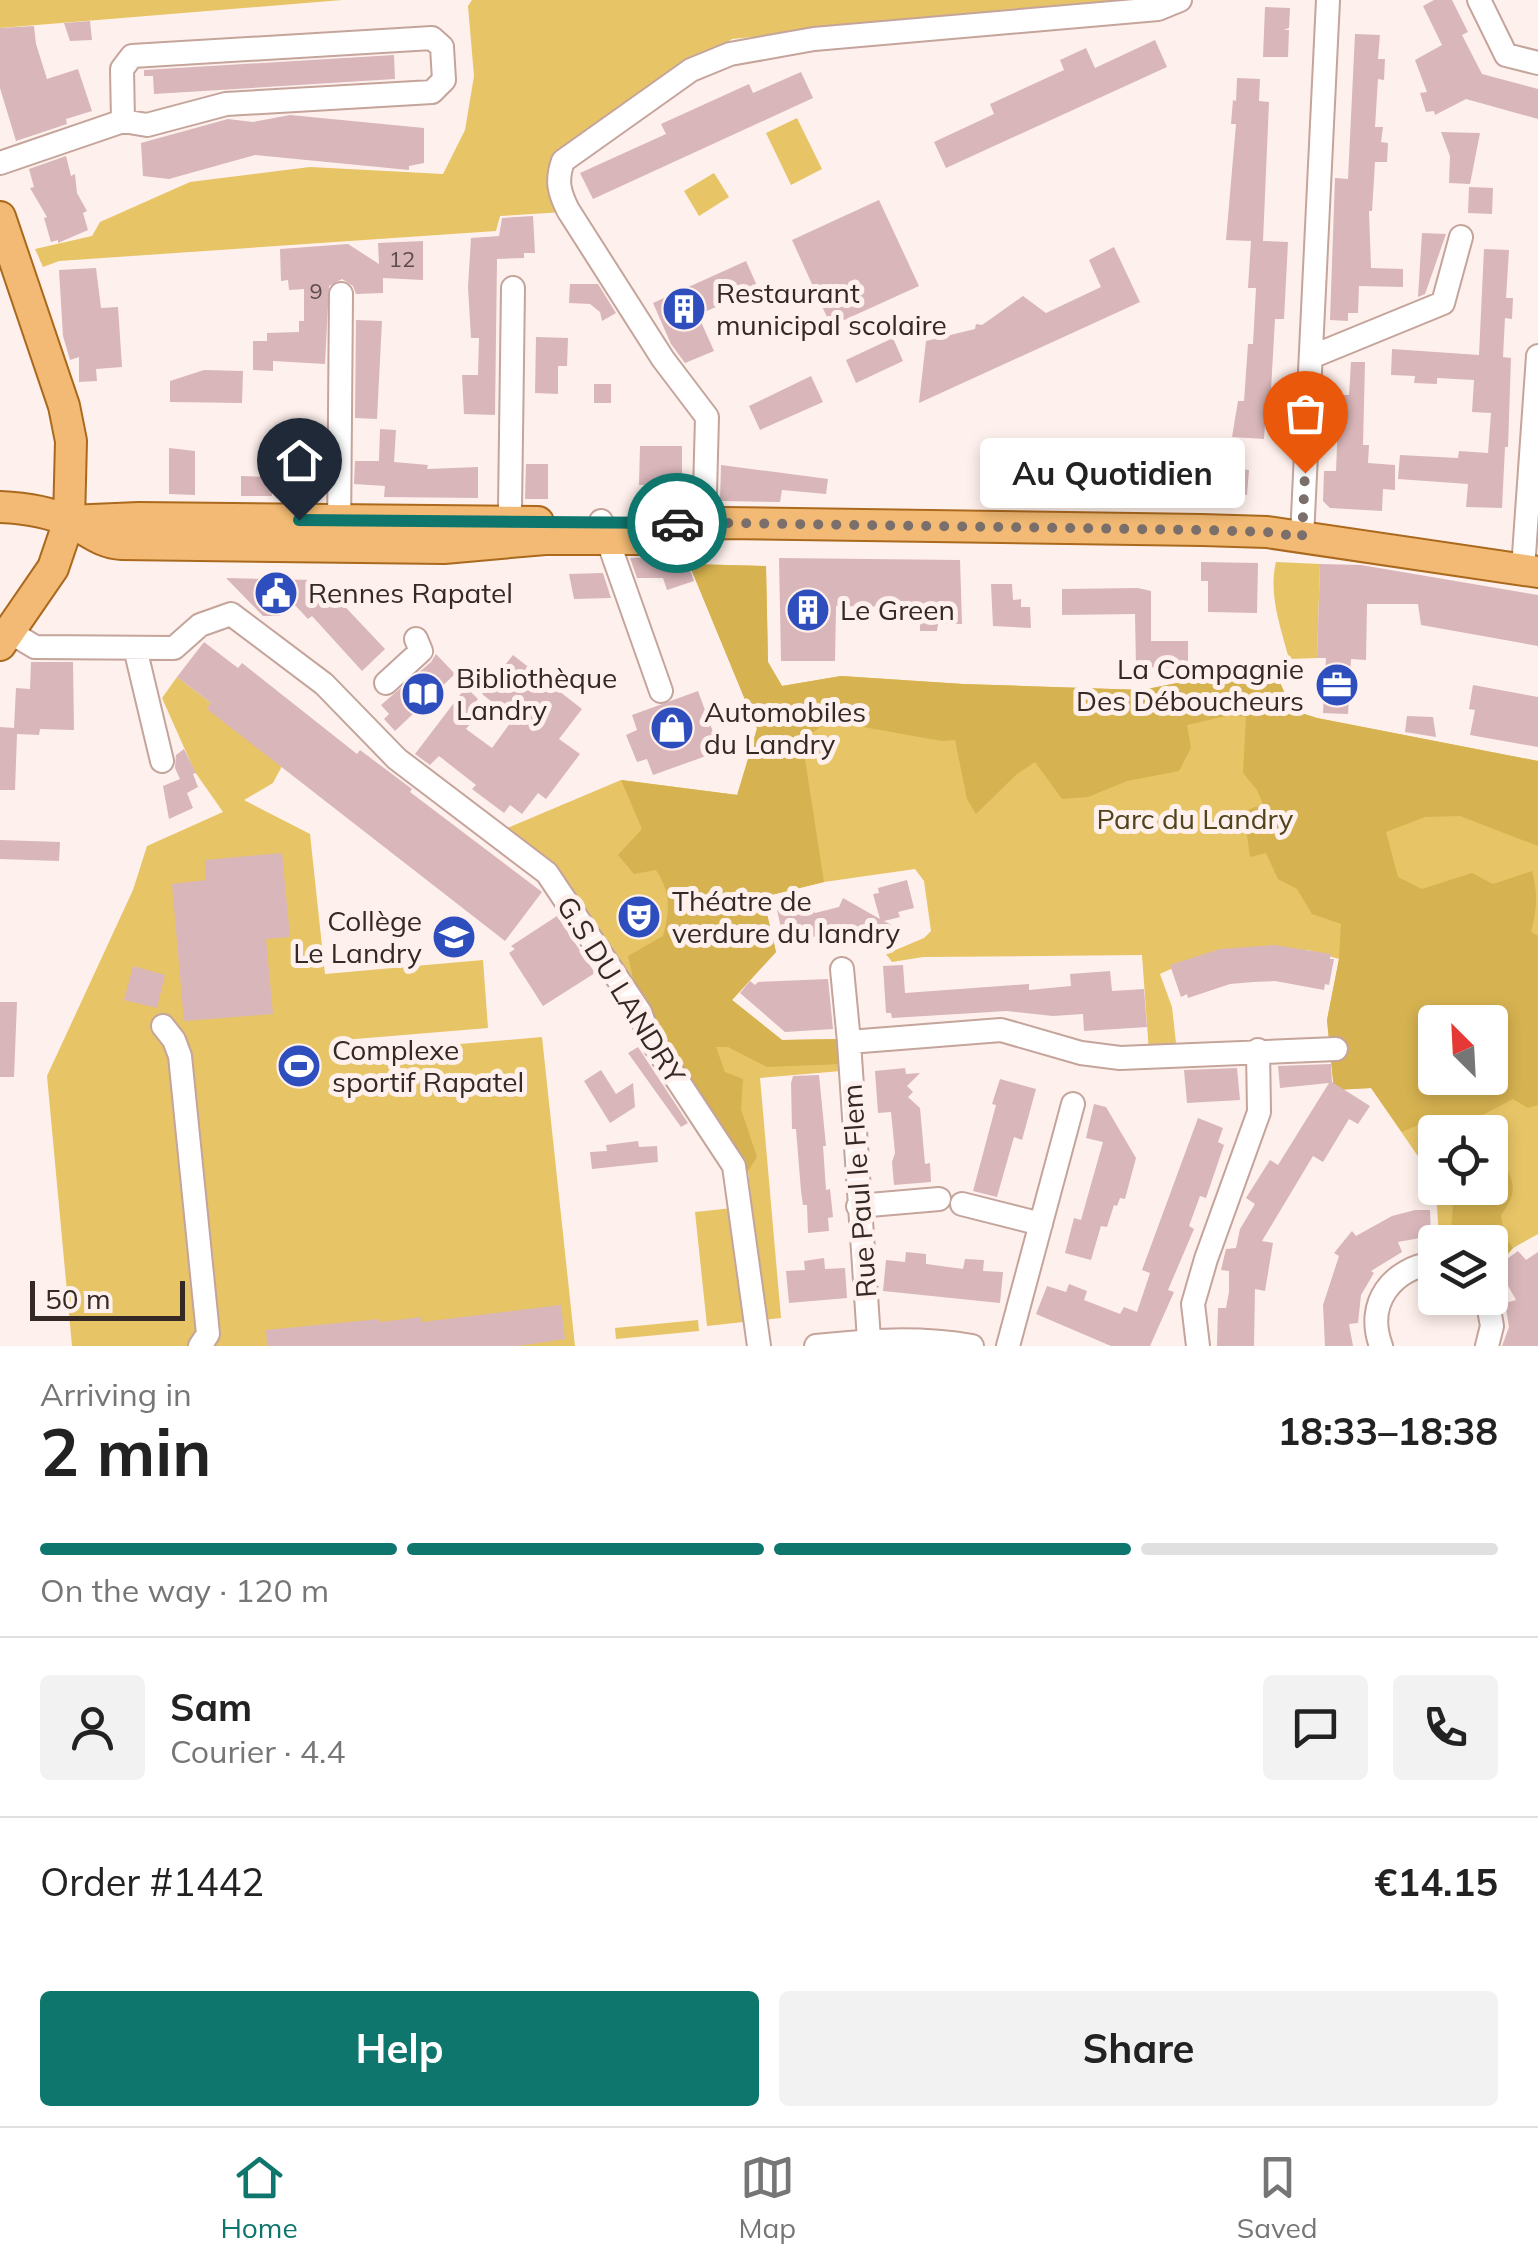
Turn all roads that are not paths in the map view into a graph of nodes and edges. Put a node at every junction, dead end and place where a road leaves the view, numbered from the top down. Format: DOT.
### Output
graph roads {
  1 [pos="1180,0"];
  2 [pos="1328,0"];
  3 [pos="1480,0"];
  4 [pos="1538,64"];
  5 [pos="123,121"];
  6 [pos="0,164"];
  7 [pos="0,217"];
  8 [pos="1460,237"];
  9 [pos="513,288"];
  10 [pos="342,294"];
  11 [pos="1538,356"];
  12 [pos="1311,357"];
  13 [pos="0,507"];
  14 [pos="68,521"];
  15 [pos="0,526"];
  16 [pos="604,530"];
  17 [pos="704,531"];
  18 [pos="508,533"];
  19 [pos="339,534"];
  20 [pos="1302,537"];
  21 [pos="1530,571"];
  22 [pos="5,638"];
  23 [pos="416,639"];
  24 [pos="145,648"];
  25 [pos="386,684"];
  26 [pos="661,691"];
  27 [pos="162,761"];
  28 [pos="842,969"];
  29 [pos="163,1026"];
  30 [pos="849,1042"];
  31 [pos="1336,1049"];
  32 [pos="1258,1050"];
  33 [pos="1073,1104"];
  34 [pos="858,1206"];
  35 [pos="1041,1224"];
  36 [pos="1418,1267"];
  37 [pos="1490,1315"];
  38 [pos="869,1340"];
  39 [pos="200,1346"];
  40 [pos="759,1346"];
  41 [pos="816,1346"];
  42 [pos="972,1346"];
  43 [pos="1008,1346"];
  44 [pos="1198,1346"];
  45 [pos="1381,1346"];
  46 [pos="1487,1346"];
  1 -- 17 [label="street"];
  2 -- 12 [label="street"];
  3 -- 4 [label="street"];
  5 -- 5 [label="street"];
  5 -- 6 [label="street"];
  7 -- 14 [label="main road"];
  8 -- 12 [label="street"];
  9 -- 18 [label="street"];
  10 -- 19 [label="street"];
  11 -- 21 [label="street"];
  12 -- 20 [label="street"];
  13 -- 14 [label="main road"];
  14 -- 15 [label="main road"];
  14 -- 19 [label="main road"];
  14 -- 22 [label="main road"];
  16 -- 17 [label="main road"];
  16 -- 18 [label="main road"];
  16 -- 26 [label="street"];
  17 -- 20 [label="main road"];
  18 -- 19 [label="main road"];
  20 -- 21 [label="main road"];
  22 -- 24 [label="street"];
  23 -- 25 [label="street"];
  24 -- 27 [label="street"];
  24 -- 40 [label="street, G.S DU LANDRY"];
  28 -- 30 [label="street, Rue Paul le Flem"];
  29 -- 39 [label="street"];
  30 -- 32 [label="street"];
  30 -- 34 [label="street, Rue Paul le Flem"];
  31 -- 32 [label="street"];
  32 -- 44 [label="street"];
  33 -- 35 [label="street"];
  34 -- 35 [label="street"];
  34 -- 38 [label="street, Rue Paul le Flem"];
  35 -- 43 [label="street"];
  36 -- 45 [label="street"];
  37 -- 46 [label="street"];
  38 -- 41 [label="street"];
  38 -- 42 [label="street"];
}
